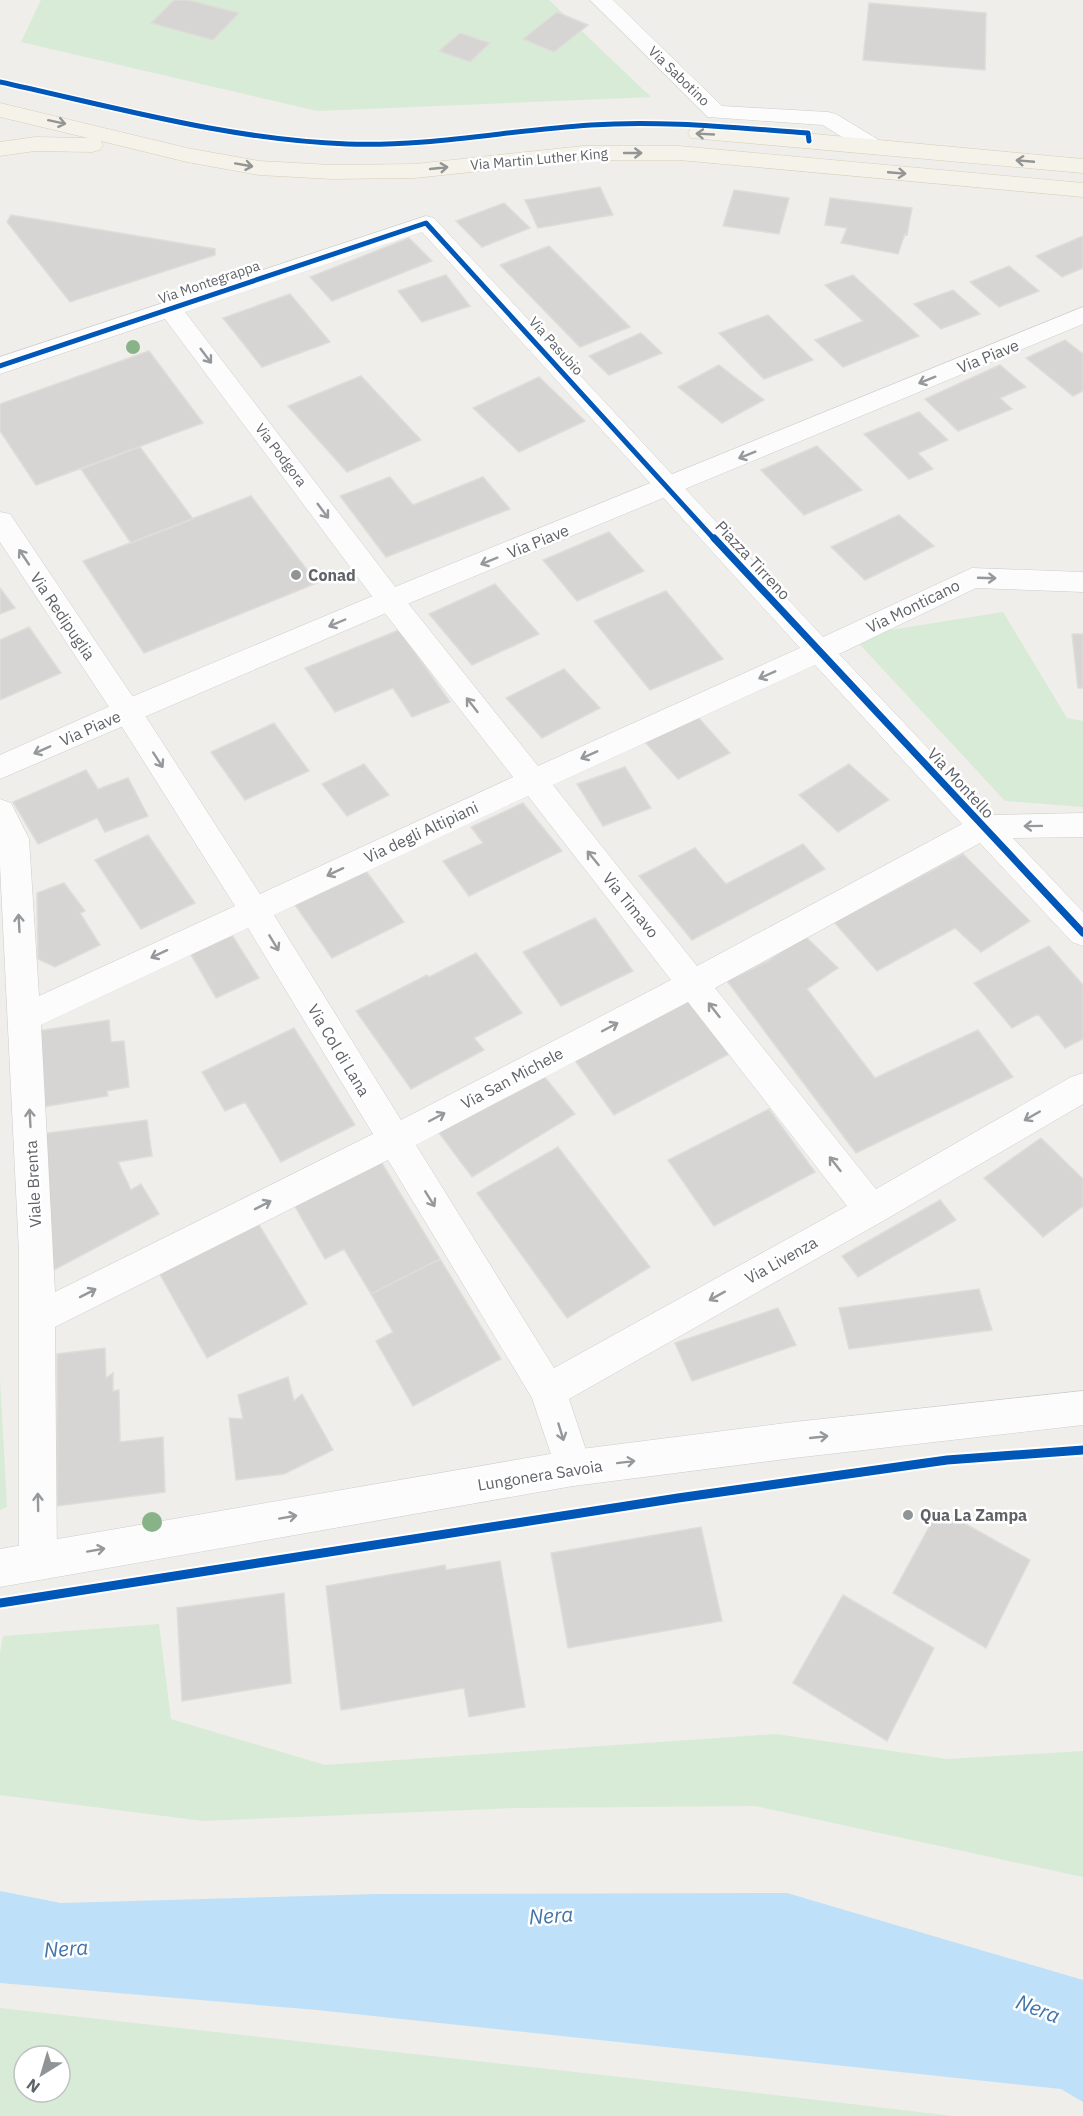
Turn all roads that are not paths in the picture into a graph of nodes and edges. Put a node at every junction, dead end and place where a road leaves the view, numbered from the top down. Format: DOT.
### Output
graph roads {
  1 [pos="601,0"];
  2 [pos="0,94"];
  3 [pos="0,110"];
  4 [pos="874,147"];
  5 [pos="0,149"];
  6 [pos="187,155"];
  7 [pos="1083,166"];
  8 [pos="1083,190"];
  9 [pos="426,223"];
  10 [pos="170,309"];
  11 [pos="1081,316"];
  12 [pos="0,366"];
  13 [pos="667,487"];
  14 [pos="0,521"];
  15 [pos="1083,582"];
  16 [pos="390,600"];
  17 [pos="820,651"];
  18 [pos="127,711"];
  19 [pos="0,768"];
  20 [pos="532,781"];
  21 [pos="0,811"];
  22 [pos="1083,825"];
  23 [pos="983,827"];
  24 [pos="254,910"];
  25 [pos="1083,933"];
  26 [pos="693,984"];
  27 [pos="24,1018"];
  28 [pos="1083,1087"];
  29 [pos="394,1140"];
  30 [pos="871,1210"];
  31 [pos="36,1319"];
  32 [pos="548,1391"];
  33 [pos="1083,1408"];
  34 [pos="573,1468"];
  35 [pos="38,1560"];
  36 [pos="0,1568"];
  1 -- 4 [label="street, Via Sabotino"];
  4 -- 2 [label="main road, Via Martin Luther King, one-way"];
  3 -- 6 [label="main road, Via Martin Luther King, one-way"];
  7 -- 4 [label="main road, Via Martin Luther King, one-way"];
  5 -- 6 [label="main road"];
  6 -- 8 [label="main road, Via Martin Luther King, one-way"];
  9 -- 10 [label="street, Via Montegrappa"];
  9 -- 13 [label="street, Via Pasubio"];
  10 -- 12 [label="street, Via Montegrappa"];
  10 -- 16 [label="street, Via Podgora, one-way"];
  11 -- 13 [label="street, Via Piave, one-way"];
  13 -- 16 [label="street, Via Piave, one-way"];
  13 -- 17 [label="street, Piazza Tirreno"];
  18 -- 14 [label="street, Via Redipuglia, one-way"];
  17 -- 15 [label="street, Via Monticano, one-way"];
  16 -- 18 [label="street, Via Piave, one-way"];
  20 -- 16 [label="street, Via Timavo, one-way"];
  17 -- 20 [label="street, Via degli Altipiani, one-way"];
  17 -- 23 [label="street, Via Montello"];
  18 -- 19 [label="street, Via Piave, one-way"];
  18 -- 24 [label="street, Via Col di Lana, one-way"];
  20 -- 24 [label="street, Via degli Altipiani, one-way"];
  26 -- 20 [label="street, Via Timavo, one-way"];
  27 -- 21 [label="street, Viale Brenta, one-way"];
  22 -- 23 [label="street, one-way"];
  23 -- 25 [label="street, Via Montello"];
  23 -- 26 [label="street, Via San Michele"];
  24 -- 27 [label="street, Via degli Altipiani, one-way"];
  24 -- 29 [label="street, Via Col di Lana, one-way"];
  29 -- 26 [label="street, Via San Michele, one-way"];
  30 -- 26 [label="street, Via Timavo, one-way"];
  31 -- 27 [label="street, Viale Brenta, one-way"];
  28 -- 30 [label="street, Via Livenza, one-way"];
  31 -- 29 [label="street, Via San Michele, one-way"];
  29 -- 32 [label="street, Via Col di Lana, one-way"];
  30 -- 32 [label="street, Via Livenza, one-way"];
  35 -- 31 [label="street, Viale Brenta, one-way"];
  32 -- 34 [label="street, one-way"];
  34 -- 33 [label="street, Lungonera Savoia, one-way"];
  35 -- 34 [label="street, Lungonera Savoia, one-way"];
  35 -- 36 [label="street, Lungonera Savoia"];
}
